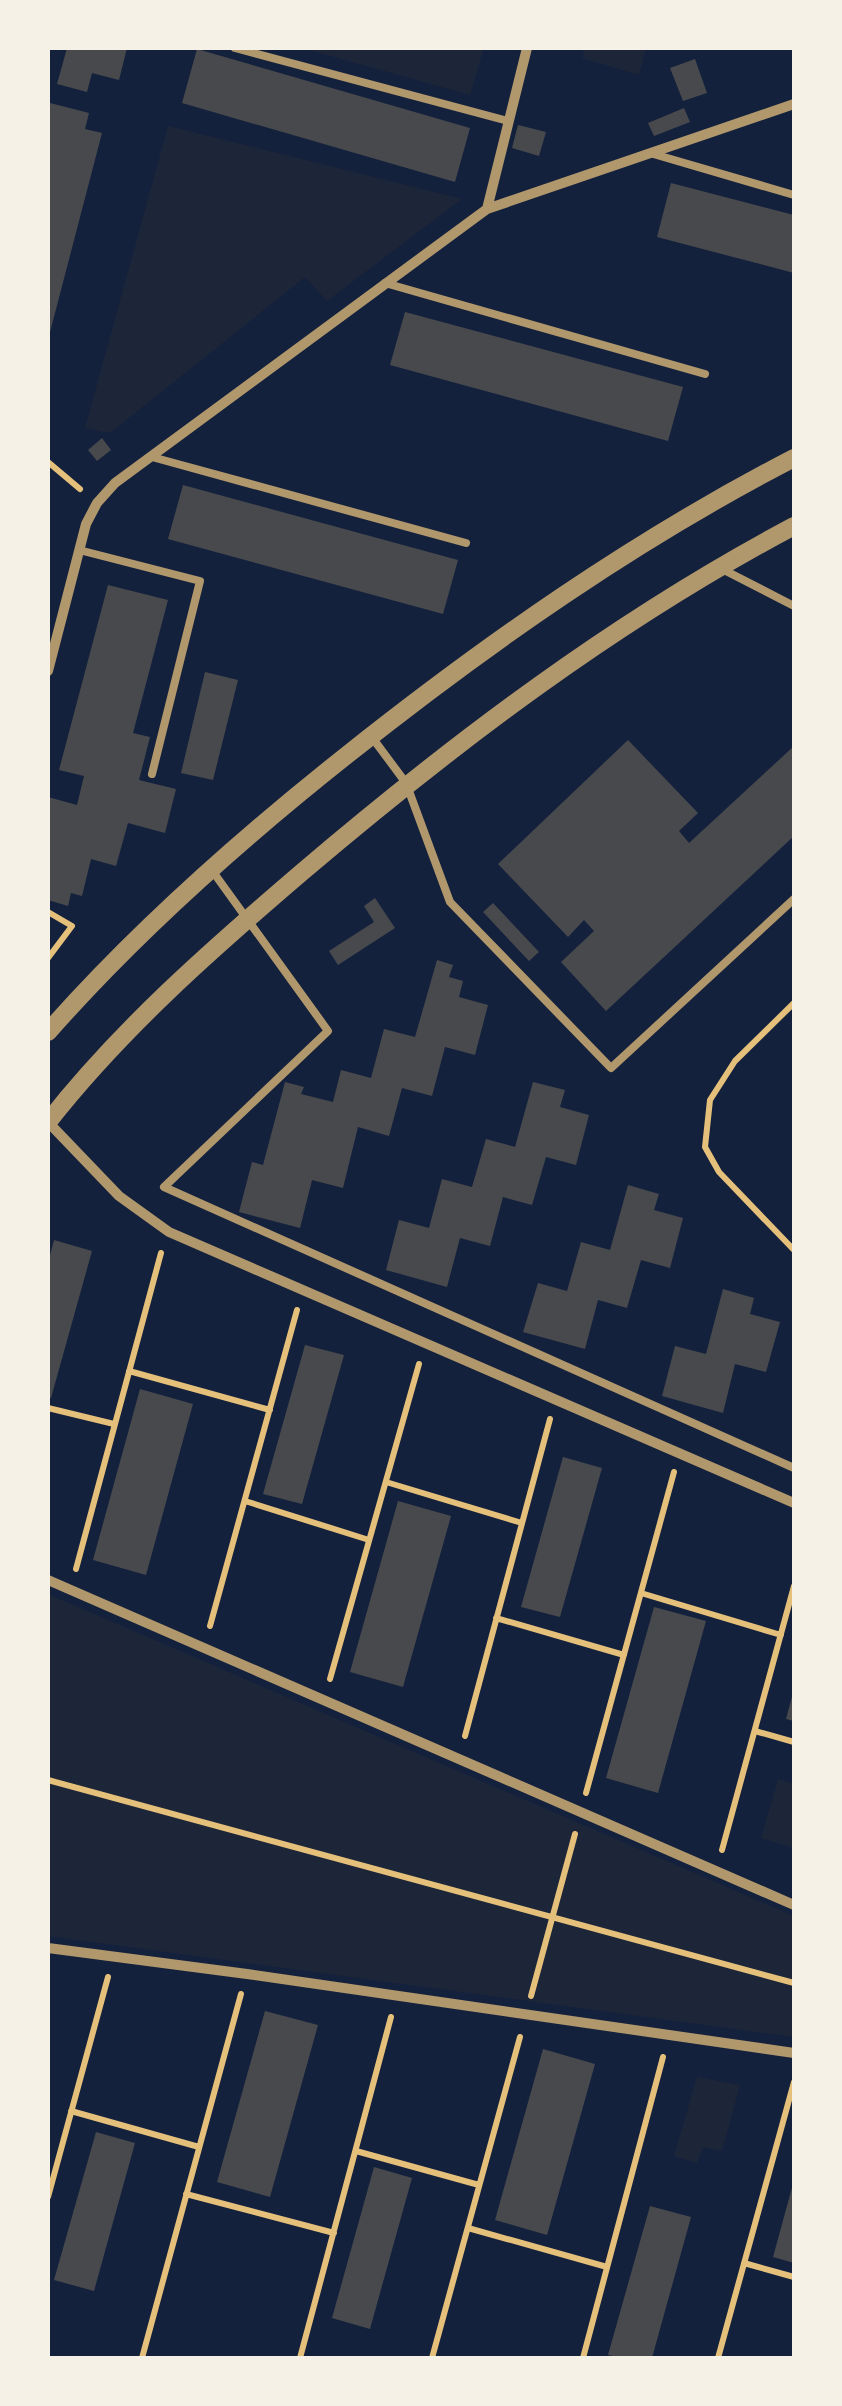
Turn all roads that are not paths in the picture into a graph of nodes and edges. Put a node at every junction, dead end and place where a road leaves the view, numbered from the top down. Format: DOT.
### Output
graph roads {
  1 [pos="235,48"];
  2 [pos="528,48"];
  3 [pos="794,104"];
  4 [pos="508,121"];
  5 [pos="650,154"];
  6 [pos="794,196"];
  7 [pos="487,209"];
  8 [pos="385,283"];
  9 [pos="705,374"];
  10 [pos="152,457"];
  11 [pos="794,458"];
  12 [pos="794,526"];
  13 [pos="466,543"];
  14 [pos="79,550"];
  15 [pos="720,568"];
  16 [pos="794,606"];
  17 [pos="48,670"];
  18 [pos="370,736"];
  19 [pos="152,774"];
  20 [pos="406,783"];
  21 [pos="211,869"];
  22 [pos="794,899"];
  23 [pos="248,919"];
  24 [pos="48,1032"];
  25 [pos="48,1122"];
  26 [pos="794,1468"];
  27 [pos="794,1503"];
  28 [pos="48,1580"];
  29 [pos="794,1905"];
  30 [pos="48,1948"];
  31 [pos="794,2054"];
  1 -- 4 [label="lane"];
  2 -- 4 [label="street"];
  3 -- 5 [label="street"];
  4 -- 7 [label="street"];
  5 -- 6 [label="lane"];
  5 -- 7 [label="street"];
  7 -- 8 [label="street"];
  8 -- 9 [label="lane"];
  8 -- 10 [label="street"];
  10 -- 13 [label="lane"];
  10 -- 14 [label="street"];
  11 -- 18 [label="street"];
  12 -- 15 [label="street"];
  14 -- 17 [label="street"];
  14 -- 19 [label="lane"];
  15 -- 16 [label="lane"];
  15 -- 20 [label="street"];
  18 -- 20 [label="lane"];
  18 -- 21 [label="street"];
  20 -- 22 [label="lane"];
  20 -- 23 [label="street"];
  21 -- 23 [label="lane"];
  21 -- 24 [label="street"];
  23 -- 25 [label="street"];
  23 -- 26 [label="lane"];
  25 -- 27 [label="street"];
  28 -- 29 [label="street"];
  30 -- 31 [label="street"];
}
